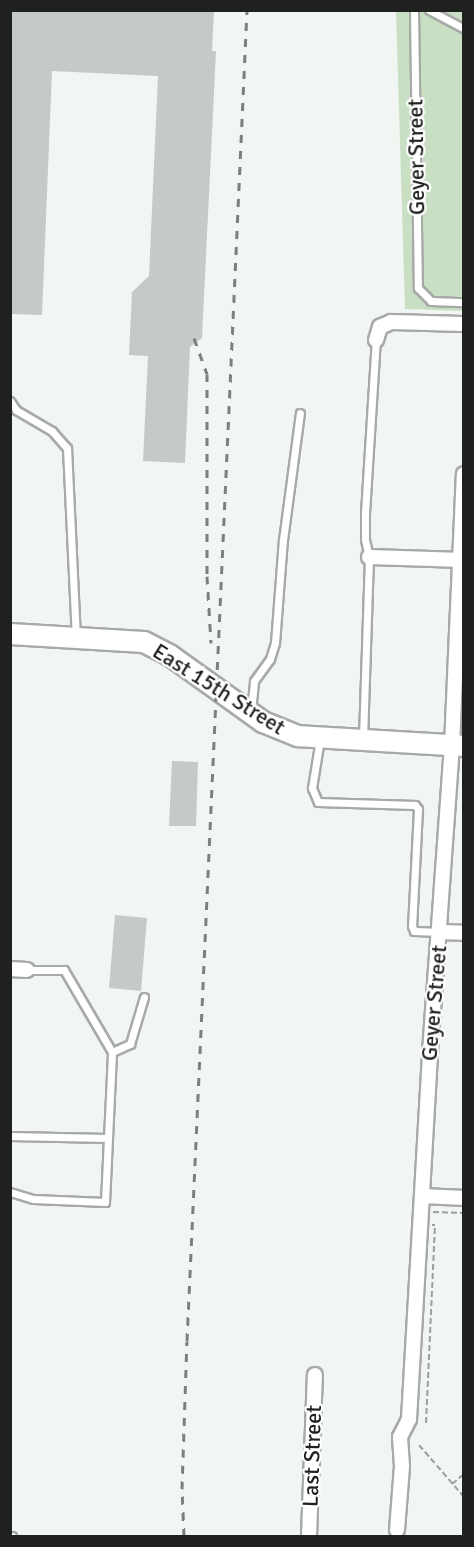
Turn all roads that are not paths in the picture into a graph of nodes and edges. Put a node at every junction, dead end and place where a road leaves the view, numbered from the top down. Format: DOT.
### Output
graph roads {
  1 [pos="414,10"];
  2 [pos="429,10"];
  3 [pos="464,29"];
  4 [pos="464,303"];
  5 [pos="464,324"];
  6 [pos="376,340"];
  7 [pos="10,401"];
  8 [pos="300,413"];
  9 [pos="464,474"];
  10 [pos="369,557"];
  11 [pos="461,560"];
  12 [pos="10,634"];
  13 [pos="76,637"];
  14 [pos="251,713"];
  15 [pos="320,738"];
  16 [pos="362,741"];
  17 [pos="458,746"];
  18 [pos="440,932"];
  19 [pos="464,933"];
  20 [pos="10,969"];
  21 [pos="27,970"];
  22 [pos="144,997"];
  23 [pos="112,1052"];
  24 [pos="10,1136"];
  25 [pos="108,1138"];
  26 [pos="10,1192"];
  27 [pos="423,1196"];
  28 [pos="464,1198"];
  29 [pos="315,1375"];
  30 [pos="400,1533"];
  31 [pos="309,1536"];
  1 -- 4 [label="lane, Geyer Street"];
  2 -- 3 [label="lane"];
  5 -- 6 [label="street"];
  6 -- 10 [label="lane"];
  7 -- 13 [label="lane"];
  8 -- 14 [label="lane"];
  9 -- 11 [label="street, Geyer Street"];
  10 -- 11 [label="street"];
  10 -- 16 [label="lane"];
  11 -- 17 [label="street, Geyer Street"];
  12 -- 13 [label="street, East 15th Street"];
  13 -- 14 [label="street, East 15th Street"];
  14 -- 15 [label="street, East 15th Street"];
  15 -- 16 [label="street, East 15th Street"];
  15 -- 18 [label="lane"];
  16 -- 17 [label="street, East 15th Street"];
  17 -- 18 [label="street, Geyer Street"];
  18 -- 19 [label="street"];
  18 -- 27 [label="street, Geyer Street"];
  20 -- 21 [label="street"];
  21 -- 23 [label="lane"];
  22 -- 23 [label="lane"];
  23 -- 25 [label="lane"];
  24 -- 25 [label="lane"];
  25 -- 26 [label="lane"];
  27 -- 28 [label="street"];
  27 -- 30 [label="street, Geyer Street"];
  29 -- 31 [label="street, Last Street"];
}
